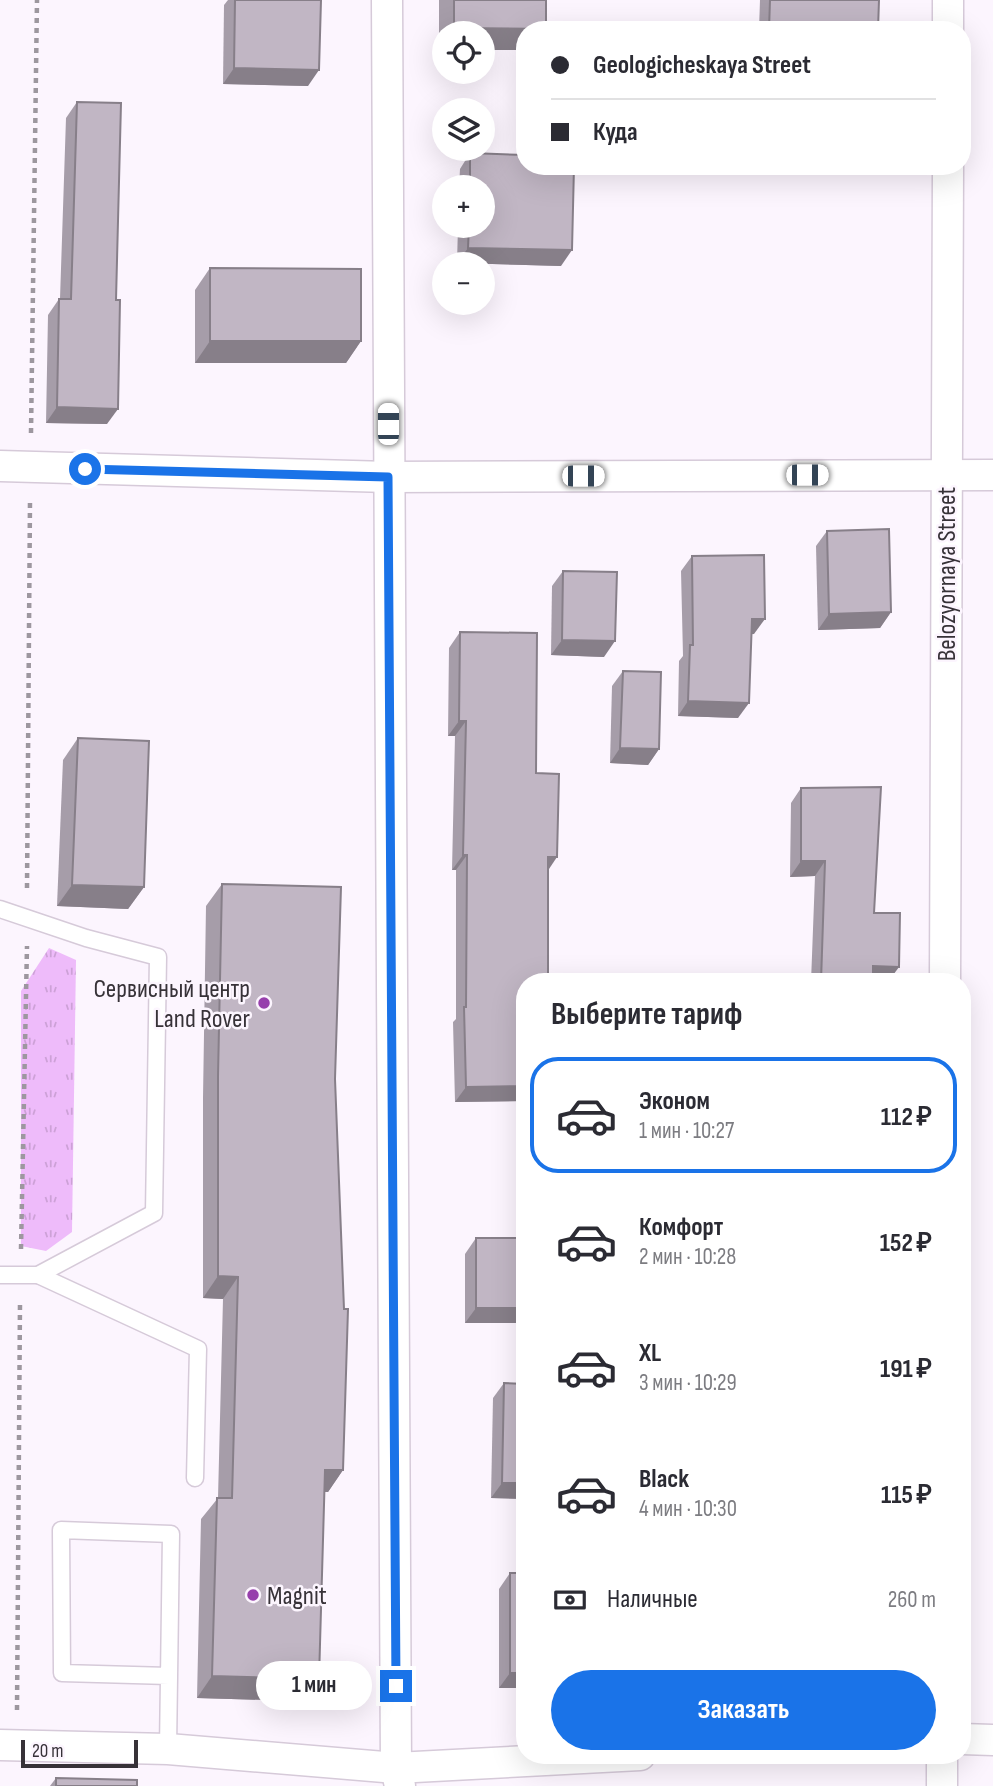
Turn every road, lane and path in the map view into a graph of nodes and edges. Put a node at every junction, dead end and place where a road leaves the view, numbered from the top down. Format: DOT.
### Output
graph roads {
  1 [pos="37,0"];
  2 [pos="387,0"];
  3 [pos="948,0"];
  4 [pos="948,21"];
  5 [pos="948,175"];
  6 [pos="0,466"];
  7 [pos="30,467"];
  8 [pos="946,475"];
  9 [pos="993,475"];
  10 [pos="388,477"];
  11 [pos="0,909"];
  12 [pos="27,917"];
  13 [pos="945,973"];
  14 [pos="0,1275"];
  15 [pos="20,1275"];
  16 [pos="38,1275"];
  17 [pos="195,1478"];
  18 [pos="169,1676"];
  19 [pos="971,1739"];
  20 [pos="993,1740"];
  21 [pos="8,1745"];
  22 [pos="168,1749"];
  23 [pos="541,1764"];
  24 [pos="942,1764"];
  25 [pos="398,1777"];
  26 [pos="942,1786"];
  1 -- 7 [label="path"];
  2 -- 10 [label="street"];
  3 -- 4 [label="street"];
  5 -- 8 [label="street, Belozyornaya Street"];
  6 -- 7 [label="street"];
  7 -- 10 [label="street"];
  7 -- 12 [label="path"];
  8 -- 9 [label="street"];
  8 -- 10 [label="street"];
  8 -- 13 [label="street, Belozyornaya Street"];
  10 -- 25 [label="street"];
  11 -- 12 [label="lane"];
  12 -- 15 [label="path"];
  12 -- 16 [label="lane"];
  14 -- 15 [label="lane"];
  15 -- 16 [label="lane"];
  15 -- 21 [label="path"];
  16 -- 17 [label="lane"];
  18 -- 18 [label="lane"];
  18 -- 22 [label="lane"];
  19 -- 20 [label="street"];
  21 -- 22 [label="street"];
  22 -- 25 [label="street"];
  23 -- 25 [label="street"];
  24 -- 26 [label="street"];
}
